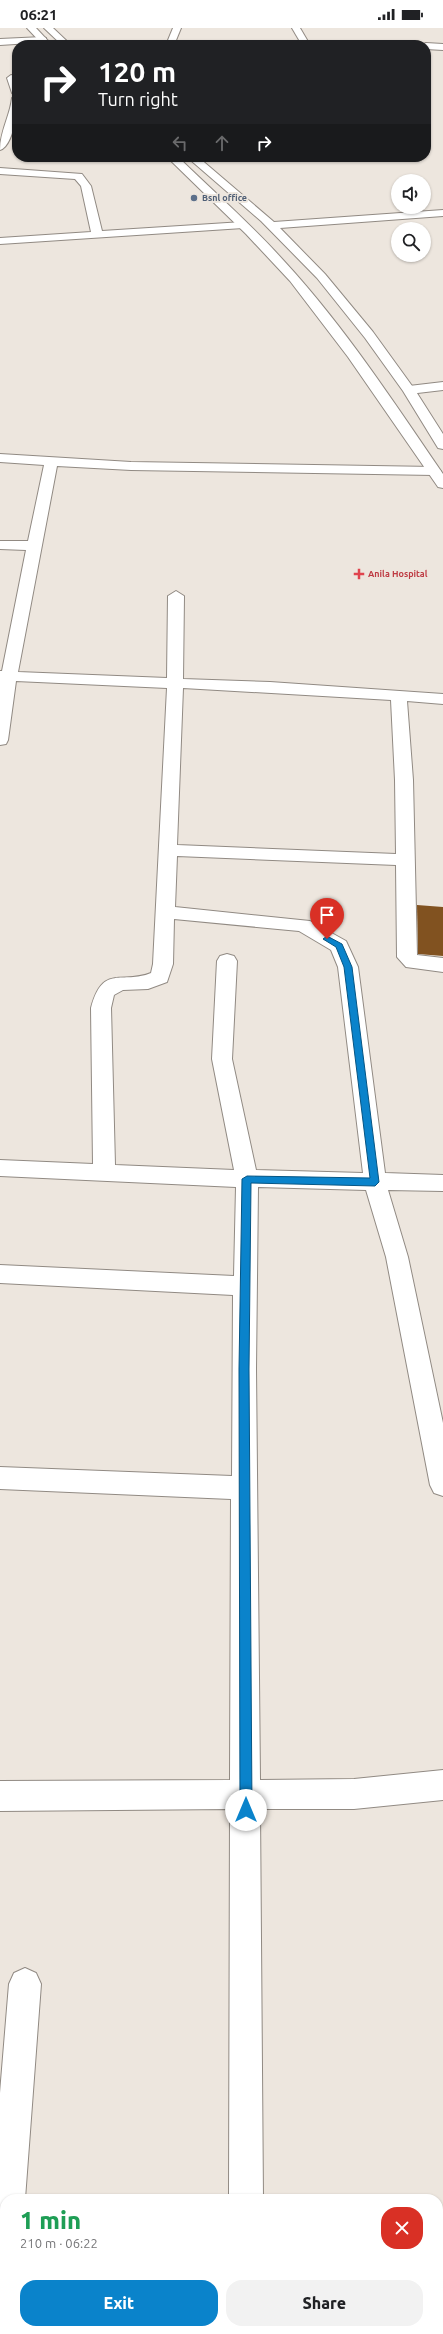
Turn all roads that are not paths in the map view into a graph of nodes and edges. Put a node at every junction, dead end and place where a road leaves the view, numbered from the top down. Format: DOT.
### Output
graph roads {
  1 [pos="31,28"];
  2 [pos="48,28"];
  3 [pos="177,28"];
  4 [pos="296,28"];
  5 [pos="43,40"];
  6 [pos="61,40"];
  7 [pos="172,40"];
  8 [pos="303,40"];
  9 [pos="0,42"];
  10 [pos="12,42"];
  11 [pos="431,46"];
  12 [pos="443,47"];
  13 [pos="12,94"];
  14 [pos="6,95"];
  15 [pos="12,121"];
  16 [pos="12,142"];
  17 [pos="1,143"];
  18 [pos="177,162"];
  19 [pos="198,162"];
  20 [pos="0,171"];
  21 [pos="443,213"];
  22 [pos="240,222"];
  23 [pos="271,225"];
  24 [pos="97,234"];
  25 [pos="0,241"];
  26 [pos="443,386"];
  27 [pos="410,390"];
  28 [pos="443,445"];
  29 [pos="0,458"];
  30 [pos="51,461"];
  31 [pos="434,471"];
  32 [pos="443,484"];
  33 [pos="0,545"];
  34 [pos="34,546"];
  35 [pos="176,596"];
  36 [pos="4,676"];
  37 [pos="175,684"];
  38 [pos="399,697"];
  39 [pos="443,699"];
  40 [pos="0,740"];
  41 [pos="168,850"];
  42 [pos="404,860"];
  43 [pos="165,912"];
  44 [pos="227,961"];
  45 [pos="443,965"];
  46 [pos="0,1168"];
  47 [pos="104,1173"];
  48 [pos="247,1179"];
  49 [pos="375,1182"];
  50 [pos="443,1183"];
  51 [pos="0,1274"];
  52 [pos="245,1286"];
  53 [pos="0,1478"];
  54 [pos="443,1485"];
  55 [pos="244,1488"];
  56 [pos="443,1785"];
  57 [pos="246,1794"];
  58 [pos="0,1796"];
  59 [pos="25,1984"];
  60 [pos="8,2194"];
  61 [pos="246,2194"];
  1 -- 5 [label="street"];
  2 -- 6 [label="street"];
  3 -- 7 [label="street"];
  4 -- 8 [label="street"];
  9 -- 10 [label="street"];
  11 -- 12 [label="street"];
  13 -- 14 [label="street"];
  15 -- 17 [label="street"];
  16 -- 17 [label="street"];
  18 -- 22 [label="street"];
  19 -- 23 [label="street"];
  20 -- 24 [label="street"];
  21 -- 23 [label="street"];
  22 -- 24 [label="street"];
  22 -- 31 [label="street"];
  23 -- 27 [label="street"];
  24 -- 25 [label="street"];
  26 -- 27 [label="street"];
  27 -- 28 [label="street"];
  29 -- 30 [label="street"];
  30 -- 31 [label="street"];
  30 -- 34 [label="street"];
  31 -- 32 [label="street"];
  33 -- 34 [label="street"];
  34 -- 36 [label="street"];
  35 -- 37 [label="street"];
  36 -- 37 [label="street"];
  36 -- 40 [label="street"];
  37 -- 38 [label="street"];
  37 -- 41 [label="street"];
  38 -- 39 [label="street"];
  38 -- 42 [label="street"];
  41 -- 42 [label="street"];
  41 -- 43 [label="street"];
  42 -- 45 [label="street"];
  43 -- 47 [label="street"];
  43 -- 49 [label="street"];
  44 -- 48 [label="street"];
  46 -- 47 [label="street"];
  47 -- 48 [label="street"];
  48 -- 49 [label="street"];
  48 -- 52 [label="street"];
  49 -- 50 [label="street"];
  49 -- 54 [label="street"];
  51 -- 52 [label="street"];
  52 -- 55 [label="street"];
  53 -- 55 [label="street"];
  55 -- 57 [label="street"];
  56 -- 57 [label="street"];
  57 -- 58 [label="street"];
  57 -- 61 [label="street"];
  59 -- 60 [label="street"];
}
